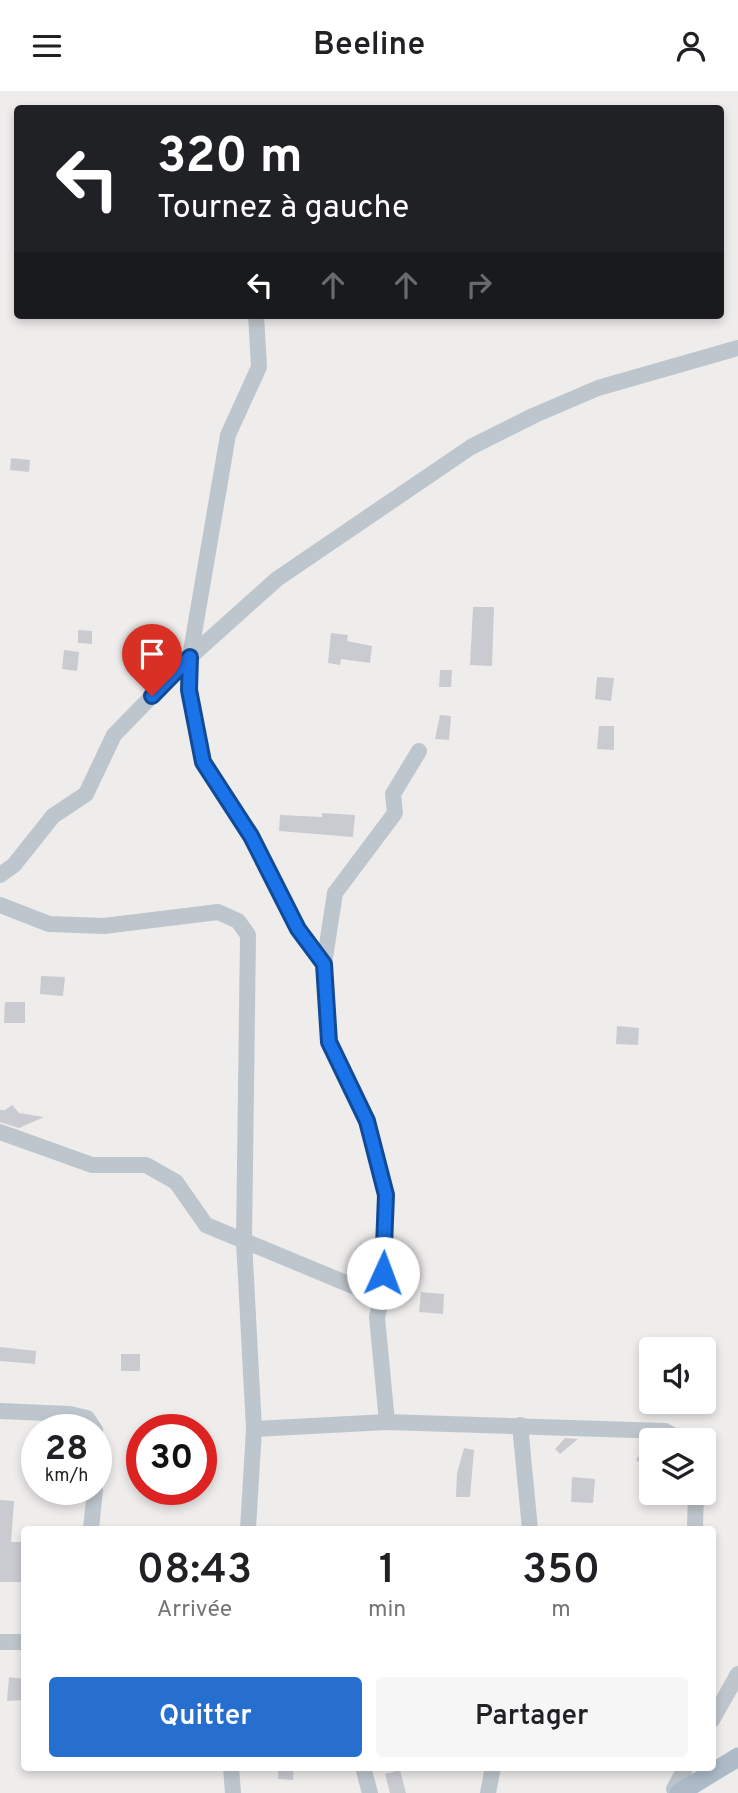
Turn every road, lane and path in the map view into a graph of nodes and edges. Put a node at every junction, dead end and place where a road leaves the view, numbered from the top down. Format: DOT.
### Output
graph roads {
  1 [pos="256,319"];
  2 [pos="738,348"];
  3 [pos="190,657"];
  4 [pos="419,751"];
  5 [pos="0,875"];
  6 [pos="0,905"];
  7 [pos="324,964"];
  8 [pos="0,1132"];
  9 [pos="244,1241"];
  10 [pos="382,1298"];
  11 [pos="0,1411"];
  12 [pos="70,1414"];
  13 [pos="387,1422"];
  14 [pos="520,1425"];
  15 [pos="254,1429"];
  16 [pos="639,1430"];
  17 [pos="94,1505"];
  18 [pos="696,1505"];
  19 [pos="92,1526"];
  20 [pos="248,1526"];
  21 [pos="530,1526"];
  22 [pos="695,1526"];
  23 [pos="21,1641"];
  24 [pos="0,1642"];
  25 [pos="738,1674"];
  26 [pos="716,1713"];
  27 [pos="738,1751"];
  28 [pos="738,1757"];
  29 [pos="716,1764"];
  30 [pos="716,1769"];
  31 [pos="231,1771"];
  32 [pos="364,1771"];
  33 [pos="492,1771"];
  34 [pos="676,1771"];
  35 [pos="684,1771"];
  36 [pos="705,1771"];
  37 [pos="713,1771"];
  38 [pos="677,1791"];
  39 [pos="233,1793"];
  40 [pos="370,1793"];
  41 [pos="488,1793"];
  1 -- 3 [label="street"];
  2 -- 3 [label="street"];
  3 -- 5 [label="street"];
  3 -- 7 [label="street"];
  4 -- 7 [label="street"];
  6 -- 9 [label="street"];
  7 -- 10 [label="street"];
  8 -- 9 [label="street"];
  9 -- 10 [label="street"];
  9 -- 15 [label="street"];
  10 -- 13 [label="street"];
  11 -- 12 [label="street"];
  13 -- 14 [label="street"];
  13 -- 15 [label="street"];
  14 -- 16 [label="street"];
  14 -- 21 [label="street"];
  15 -- 20 [label="street"];
  17 -- 19 [label="street"];
  18 -- 22 [label="street"];
  23 -- 24 [label="street"];
  25 -- 26 [label="street"];
  27 -- 29 [label="street"];
  28 -- 30 [label="main road"];
  31 -- 39 [label="street"];
  32 -- 40 [label="street"];
  33 -- 41 [label="street"];
  34 -- 38 [label="street"];
  35 -- 38 [label="street"];
  36 -- 38 [label="street"];
  37 -- 38 [label="main road"];
}
